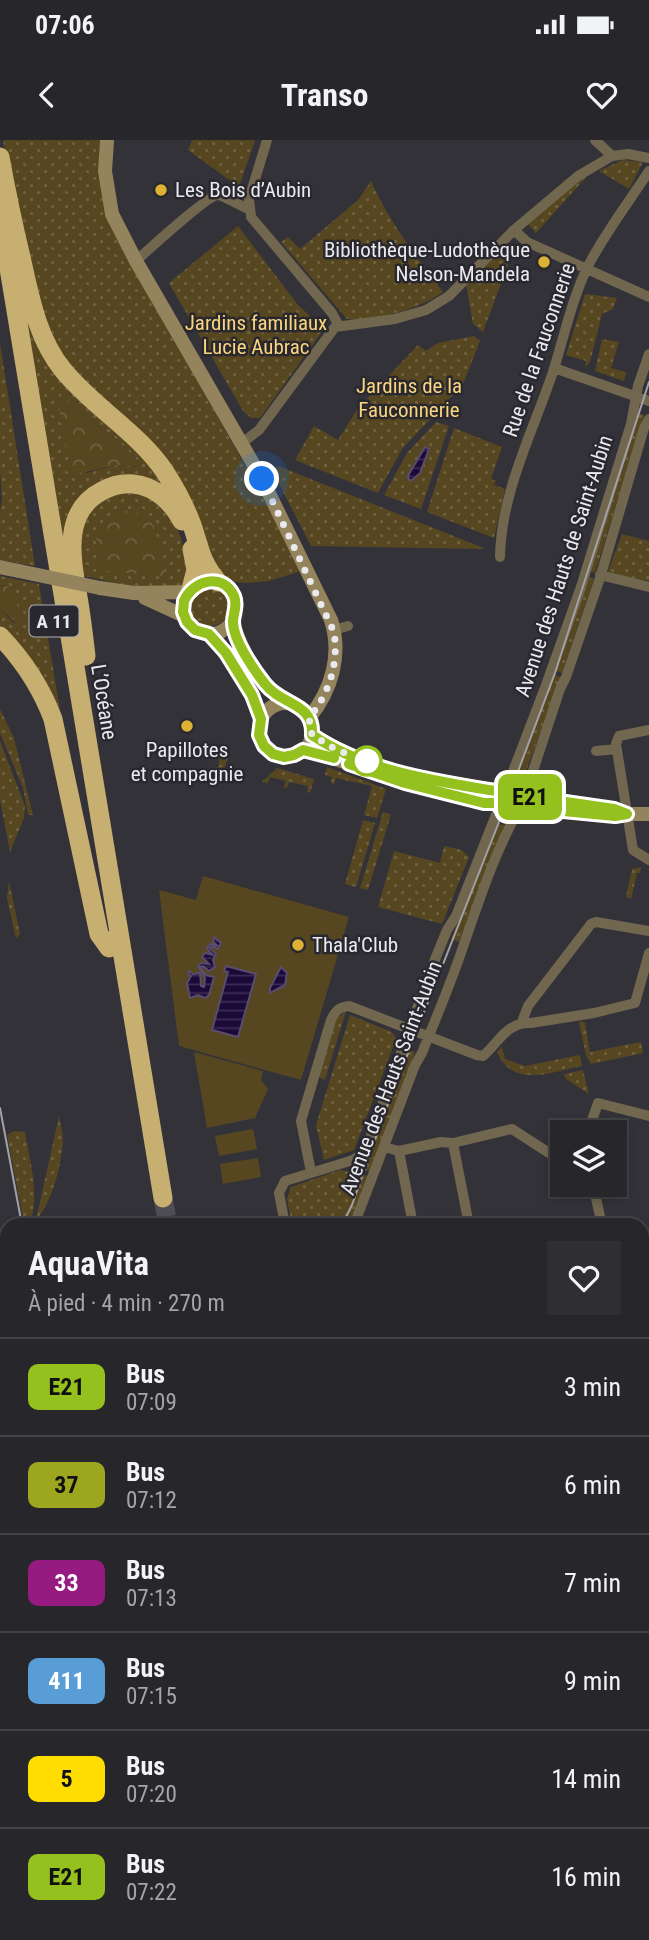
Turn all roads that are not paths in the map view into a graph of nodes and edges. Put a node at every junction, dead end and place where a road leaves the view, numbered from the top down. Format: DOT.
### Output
graph roads {
  1 [pos="107,140"];
  2 [pos="267,140"];
  3 [pos="595,140"];
  4 [pos="612,156"];
  5 [pos="0,157"];
  6 [pos="649,158"];
  7 [pos="649,171"];
  8 [pos="249,208"];
  9 [pos="0,214"];
  10 [pos="514,230"];
  11 [pos="136,261"];
  12 [pos="587,269"];
  13 [pos="0,293"];
  14 [pos="649,298"];
  15 [pos="339,326"];
  16 [pos="649,354"];
  17 [pos="554,368"];
  18 [pos="643,399"];
  19 [pos="649,419"];
  20 [pos="242,443"];
  21 [pos="500,557"];
  22 [pos="0,567"];
  23 [pos="600,575"];
  24 [pos="218,582"];
  25 [pos="649,587"];
  26 [pos="189,591"];
  27 [pos="134,593"];
  28 [pos="184,616"];
  29 [pos="232,621"];
  30 [pos="209,634"];
  31 [pos="0,636"];
  32 [pos="330,680"];
  33 [pos="294,705"];
  34 [pos="309,718"];
  35 [pos="261,719"];
  36 [pos="649,730"];
  37 [pos="312,735"];
  38 [pos="617,744"];
  39 [pos="303,750"];
  40 [pos="596,751"];
  41 [pos="92,769"];
  42 [pos="501,797"];
  43 [pos="522,802"];
  44 [pos="627,814"];
  45 [pos="649,814"];
  46 [pos="649,860"];
  47 [pos="649,931"];
  48 [pos="464,946"];
  49 [pos="109,948"];
  50 [pos="649,953"];
  51 [pos="647,966"];
  52 [pos="522,1022"];
  53 [pos="409,1029"];
  54 [pos="429,1035"];
  55 [pos="649,1116"];
  56 [pos="592,1120"];
  57 [pos="453,1143"];
  58 [pos="384,1147"];
  59 [pos="399,1151"];
  60 [pos="550,1153"];
  61 [pos="359,1157"];
  62 [pos="311,1172"];
  63 [pos="596,1197"];
  64 [pos="284,1218"];
  65 [pos="357,1218"];
  66 [pos="412,1218"];
  67 [pos="468,1218"];
  68 [pos="600,1218"];
  1 -- 11 [label="main road"];
  2 -- 8 [label="street"];
  3 -- 4 [label="street"];
  4 -- 6 [label="street"];
  4 -- 10 [label="street"];
  5 -- 24 [label="highway"];
  7 -- 12 [label="street, Rue de la Fauconnerie"];
  8 -- 11 [label="street"];
  8 -- 15 [label="street"];
  9 -- 41 [label="highway, L’Océane / A 11"];
  10 -- 12 [label="street"];
  10 -- 15 [label="street"];
  11 -- 20 [label="main road"];
  12 -- 14 [label="street"];
  12 -- 17 [label="street, Rue de la Fauconnerie"];
  13 -- 49 [label="highway, L’Océane / A 11"];
  15 -- 20 [label="street"];
  16 -- 18 [label="street, Avenue des Hauts de Saint-Aubin"];
  17 -- 18 [label="street"];
  17 -- 21 [label="street, Rue de la Fauconnerie"];
  18 -- 42 [label="street, Avenue des Hauts de Saint-Aubin"];
  19 -- 23 [label="street, Avenue des Hauts de Saint-Aubin"];
  20 -- 32 [label="main road"];
  22 -- 27 [label="main road, bridge"];
  23 -- 25 [label="street"];
  23 -- 43 [label="street, Avenue des Hauts de Saint-Aubin"];
  24 -- 26 [label="main road"];
  24 -- 29 [label="main road"];
  26 -- 27 [label="main road"];
  26 -- 28 [label="main road"];
  26 -- 41 [label="highway"];
  27 -- 28 [label="main road"];
  28 -- 30 [label="main road"];
  29 -- 30 [label="main road"];
  29 -- 33 [label="main road"];
  30 -- 35 [label="main road"];
  31 -- 49 [label="highway"];
  32 -- 33 [label="main road"];
  32 -- 34 [label="main road"];
  33 -- 34 [label="main road"];
  33 -- 35 [label="main road"];
  34 -- 37 [label="main road"];
  35 -- 39 [label="main road"];
  36 -- 38 [label="street"];
  37 -- 39 [label="main road"];
  37 -- 42 [label="main road"];
  38 -- 40 [label="street"];
  38 -- 44 [label="street"];
  39 -- 42 [label="main road"];
  41 -- 49 [label="highway, L’Océane / A 11"];
  42 -- 43 [label="main road"];
  42 -- 43 [label="main road"];
  42 -- 53 [label="street, Avenue des Hauts de Saint-Aubin"];
  43 -- 44 [label="main road"];
  43 -- 48 [label="street, Avenue des Hauts de Saint-Aubin"];
  44 -- 45 [label="main road"];
  44 -- 46 [label="street"];
  47 -- 52 [label="street"];
  48 -- 54 [label="street, Avenue des Hauts Saint-Aubin"];
  50 -- 51 [label="street"];
  51 -- 52 [label="street"];
  52 -- 54 [label="street"];
  53 -- 54 [label="street"];
  53 -- 61 [label="street, Avenue des Hauts de Saint-Aubin"];
  53 -- 62 [label="street"];
  54 -- 58 [label="street, Avenue des Hauts Saint-Aubin"];
  55 -- 56 [label="street"];
  57 -- 59 [label="street"];
  57 -- 60 [label="street"];
  57 -- 67 [label="street"];
  58 -- 59 [label="street"];
  58 -- 65 [label="street, Avenue des Hauts Saint-Aubin"];
  59 -- 66 [label="street"];
  61 -- 62 [label="street, Avenue des Hauts Saint-Aubin"];
  62 -- 64 [label="street, Avenue des Hauts Saint-Aubin"];
  63 -- 68 [label="street"];
}
